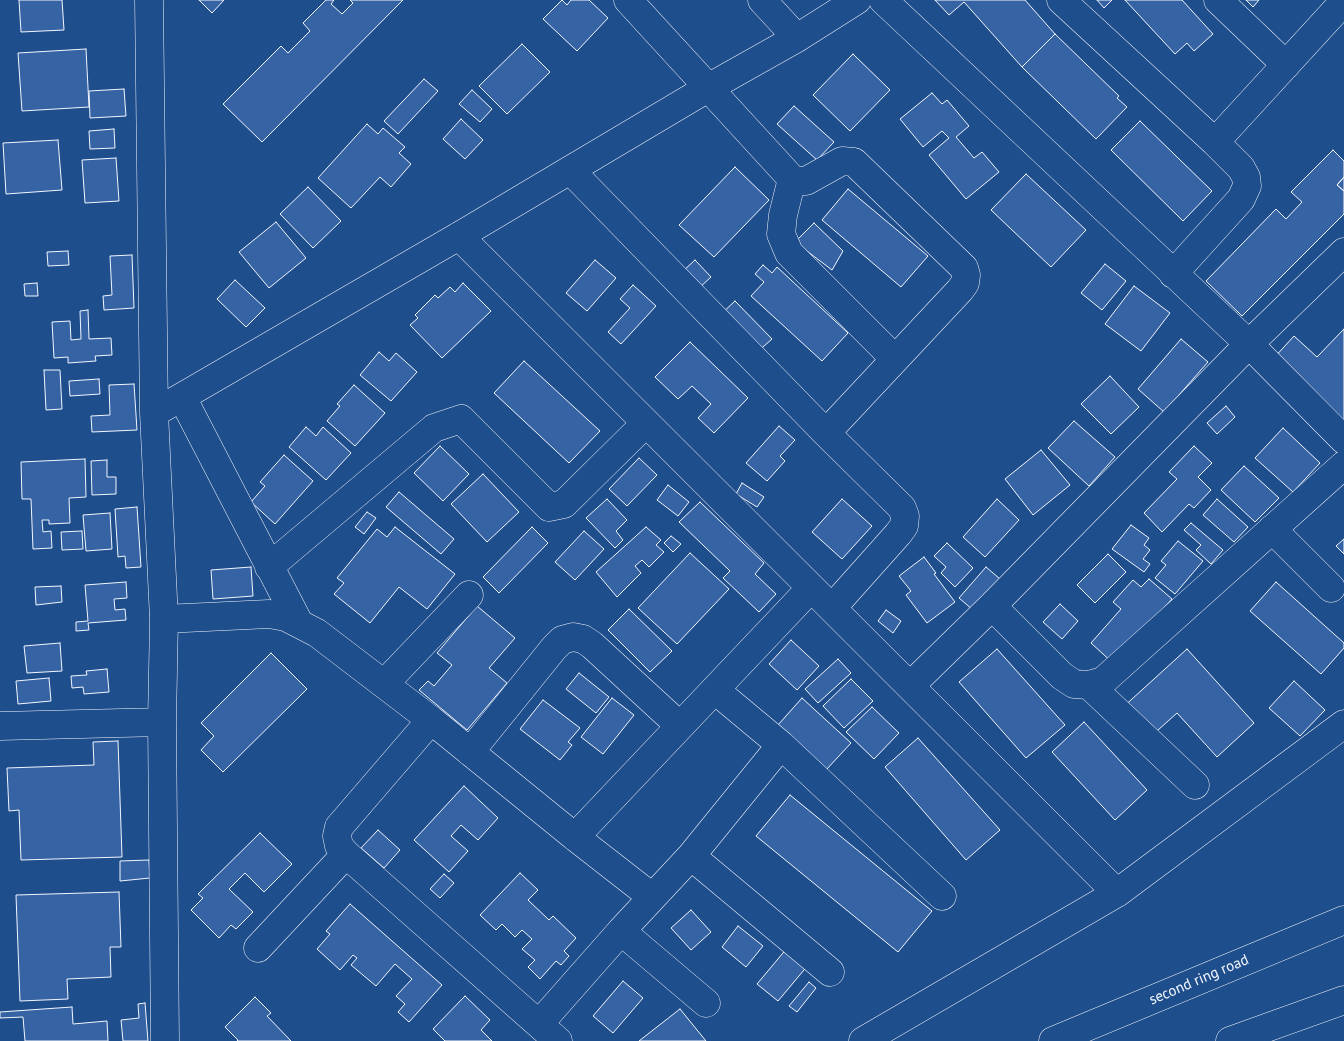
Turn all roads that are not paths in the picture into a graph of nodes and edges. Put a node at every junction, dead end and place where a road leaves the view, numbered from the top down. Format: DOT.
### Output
graph roads {
  1 [pos="148,0"];
  2 [pos="628,0"];
  3 [pos="762,0"];
  4 [pos="858,0"];
  5 [pos="883,0"];
  6 [pos="1061,0"];
  7 [pos="1218,0"];
  8 [pos="1343,0"];
  9 [pos="797,38"];
  10 [pos="1286,65"];
  11 [pos="708,88"];
  12 [pos="1215,142"];
  13 [pos="570,170"];
  14 [pos="792,179"];
  15 [pos="459,236"];
  16 [pos="1344,252"];
  17 [pos="1173,274"];
  18 [pos="1249,344"];
  19 [pos="895,359"];
  20 [pos="182,397"];
  21 [pos="154,413"];
  22 [pos="646,423"];
  23 [pos="826,433"];
  24 [pos="1344,440"];
  25 [pos="1344,465"];
  26 [pos="1272,529"];
  27 [pos="269,567"];
  28 [pos="811,588"];
  29 [pos="1331,588"];
  30 [pos="469,595"];
  31 [pos="992,606"];
  32 [pos="832,608"];
  33 [pos="164,619"];
  34 [pos="299,623"];
  35 [pos="384,684"];
  36 [pos="1089,685"];
  37 [pos="910,686"];
  38 [pos="715,690"];
  39 [pos="431,720"];
  40 [pos="162,722"];
  41 [pos="1344,724"];
  42 [pos="0,726"];
  43 [pos="680,726"];
  44 [pos="781,745"];
  45 [pos="470,752"];
  46 [pos="1195,785"];
  47 [pos="575,838"];
  48 [pos="346,854"];
  49 [pos="691,856"];
  50 [pos="1117,893"];
  51 [pos="942,896"];
  52 [pos="652,897"];
  53 [pos="1344,920"];
  54 [pos="621,931"];
  55 [pos="258,948"];
  56 [pos="830,972"];
  57 [pos="1344,1000"];
  58 [pos="706,1003"];
  59 [pos="548,1032"];
  60 [pos="165,1041"];
  61 [pos="863,1041"];
  62 [pos="1053,1041"];
  63 [pos="1230,1041"];
  1 -- 21 [label="main road"];
  2 -- 11 [label="main road"];
  3 -- 9 [label="main road"];
  4 -- 9 [label="main road"];
  5 -- 17 [label="main road"];
  6 -- 12 [label="main road"];
  7 -- 10 [label="main road"];
  8 -- 10 [label="main road"];
  9 -- 11 [label="main road"];
  10 -- 12 [label="main road"];
  11 -- 13 [label="main road"];
  11 -- 14 [label="main road"];
  12 -- 17 [label="main road"];
  13 -- 15 [label="main road"];
  13 -- 23 [label="main road"];
  14 -- 19 [label="main road"];
  14 -- 19 [label="main road"];
  15 -- 20 [label="main road"];
  15 -- 22 [label="main road"];
  16 -- 18 [label="main road"];
  17 -- 18 [label="main road"];
  18 -- 24 [label="main road"];
  18 -- 31 [label="main road"];
  19 -- 23 [label="main road"];
  20 -- 21 [label="main road"];
  20 -- 27 [label="main road"];
  21 -- 33 [label="main road"];
  22 -- 27 [label="main road"];
  22 -- 28 [label="main road"];
  23 -- 32 [label="main road"];
  25 -- 26 [label="main road"];
  26 -- 29 [label="main road"];
  26 -- 36 [label="main road"];
  27 -- 34 [label="main road"];
  28 -- 32 [label="main road"];
  28 -- 38 [label="main road"];
  30 -- 35 [label="main road"];
  31 -- 36 [label="main road"];
  31 -- 37 [label="main road"];
  32 -- 37 [label="main road"];
  33 -- 34 [label="main road"];
  33 -- 40 [label="main road"];
  34 -- 35 [label="main road"];
  35 -- 39 [label="main road"];
  36 -- 46 [label="main road"];
  37 -- 50 [label="main road"];
  38 -- 43 [label="main road"];
  38 -- 44 [label="main road"];
  39 -- 45 [label="main road"];
  39 -- 48 [label="main road"];
  40 -- 42 [label="main road"];
  40 -- 60 [label="main road"];
  41 -- 50 [label="main road"];
  43 -- 45 [label="main road"];
  43 -- 47 [label="main road"];
  44 -- 49 [label="main road"];
  44 -- 51 [label="main road"];
  45 -- 47 [label="main road"];
  47 -- 52 [label="main road"];
  48 -- 55 [label="main road"];
  48 -- 59 [label="main road"];
  49 -- 52 [label="main road"];
  49 -- 56 [label="main road"];
  50 -- 61 [label="main road"];
  52 -- 54 [label="main road"];
  53 -- 62 [label="main road, second ring road"];
  54 -- 58 [label="main road"];
  54 -- 59 [label="main road"];
  57 -- 63 [label="main road"];
}
